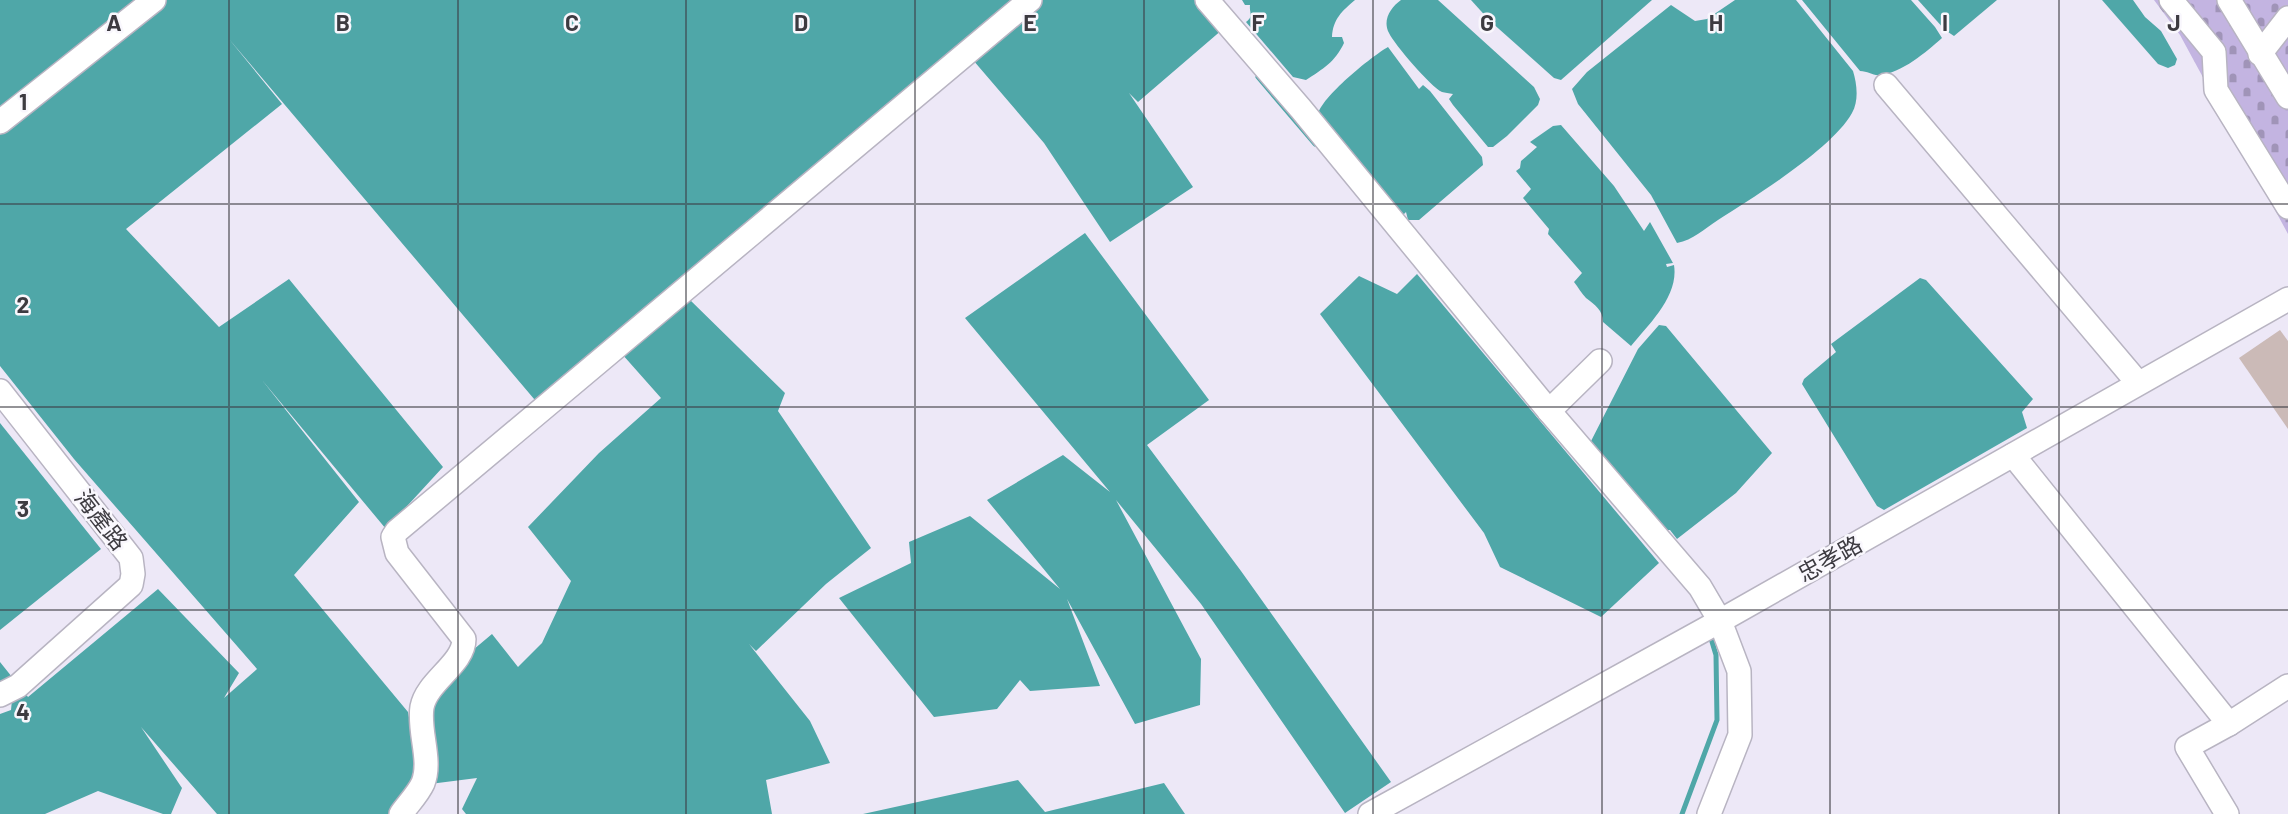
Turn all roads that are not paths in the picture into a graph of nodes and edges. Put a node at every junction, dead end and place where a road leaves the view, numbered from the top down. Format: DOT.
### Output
graph roads {
  1 [pos="154,0"];
  2 [pos="1030,0"];
  3 [pos="1207,0"];
  4 [pos="2171,0"];
  5 [pos="2229,0"];
  6 [pos="2288,18"];
  7 [pos="2260,54"];
  8 [pos="1886,85"];
  9 [pos="2288,97"];
  10 [pos="0,122"];
  11 [pos="2288,207"];
  12 [pos="2288,299"];
  13 [pos="1600,361"];
  14 [pos="2138,383"];
  15 [pos="0,391"];
  16 [pos="1549,411"];
  17 [pos="2013,455"];
  18 [pos="1720,621"];
  19 [pos="2288,686"];
  20 [pos="0,695"];
  21 [pos="2229,724"];
  22 [pos="401,814"];
  23 [pos="1370,814"];
  24 [pos="1709,814"];
  25 [pos="2227,814"];
  1 -- 10 [label="street"];
  2 -- 22 [label="street"];
  3 -- 16 [label="street"];
  4 -- 11 [label="street"];
  5 -- 7 [label="street"];
  6 -- 7 [label="street"];
  7 -- 9 [label="street"];
  8 -- 14 [label="street"];
  12 -- 14 [label="street, 忠孝路"];
  13 -- 16 [label="street"];
  14 -- 17 [label="street, 忠孝路"];
  15 -- 20 [label="street, 海產路"];
  16 -- 18 [label="street"];
  17 -- 18 [label="street, 忠孝路"];
  17 -- 21 [label="street"];
  18 -- 23 [label="street, 忠孝路"];
  18 -- 24 [label="street"];
  19 -- 21 [label="street"];
  21 -- 25 [label="street"];
}
